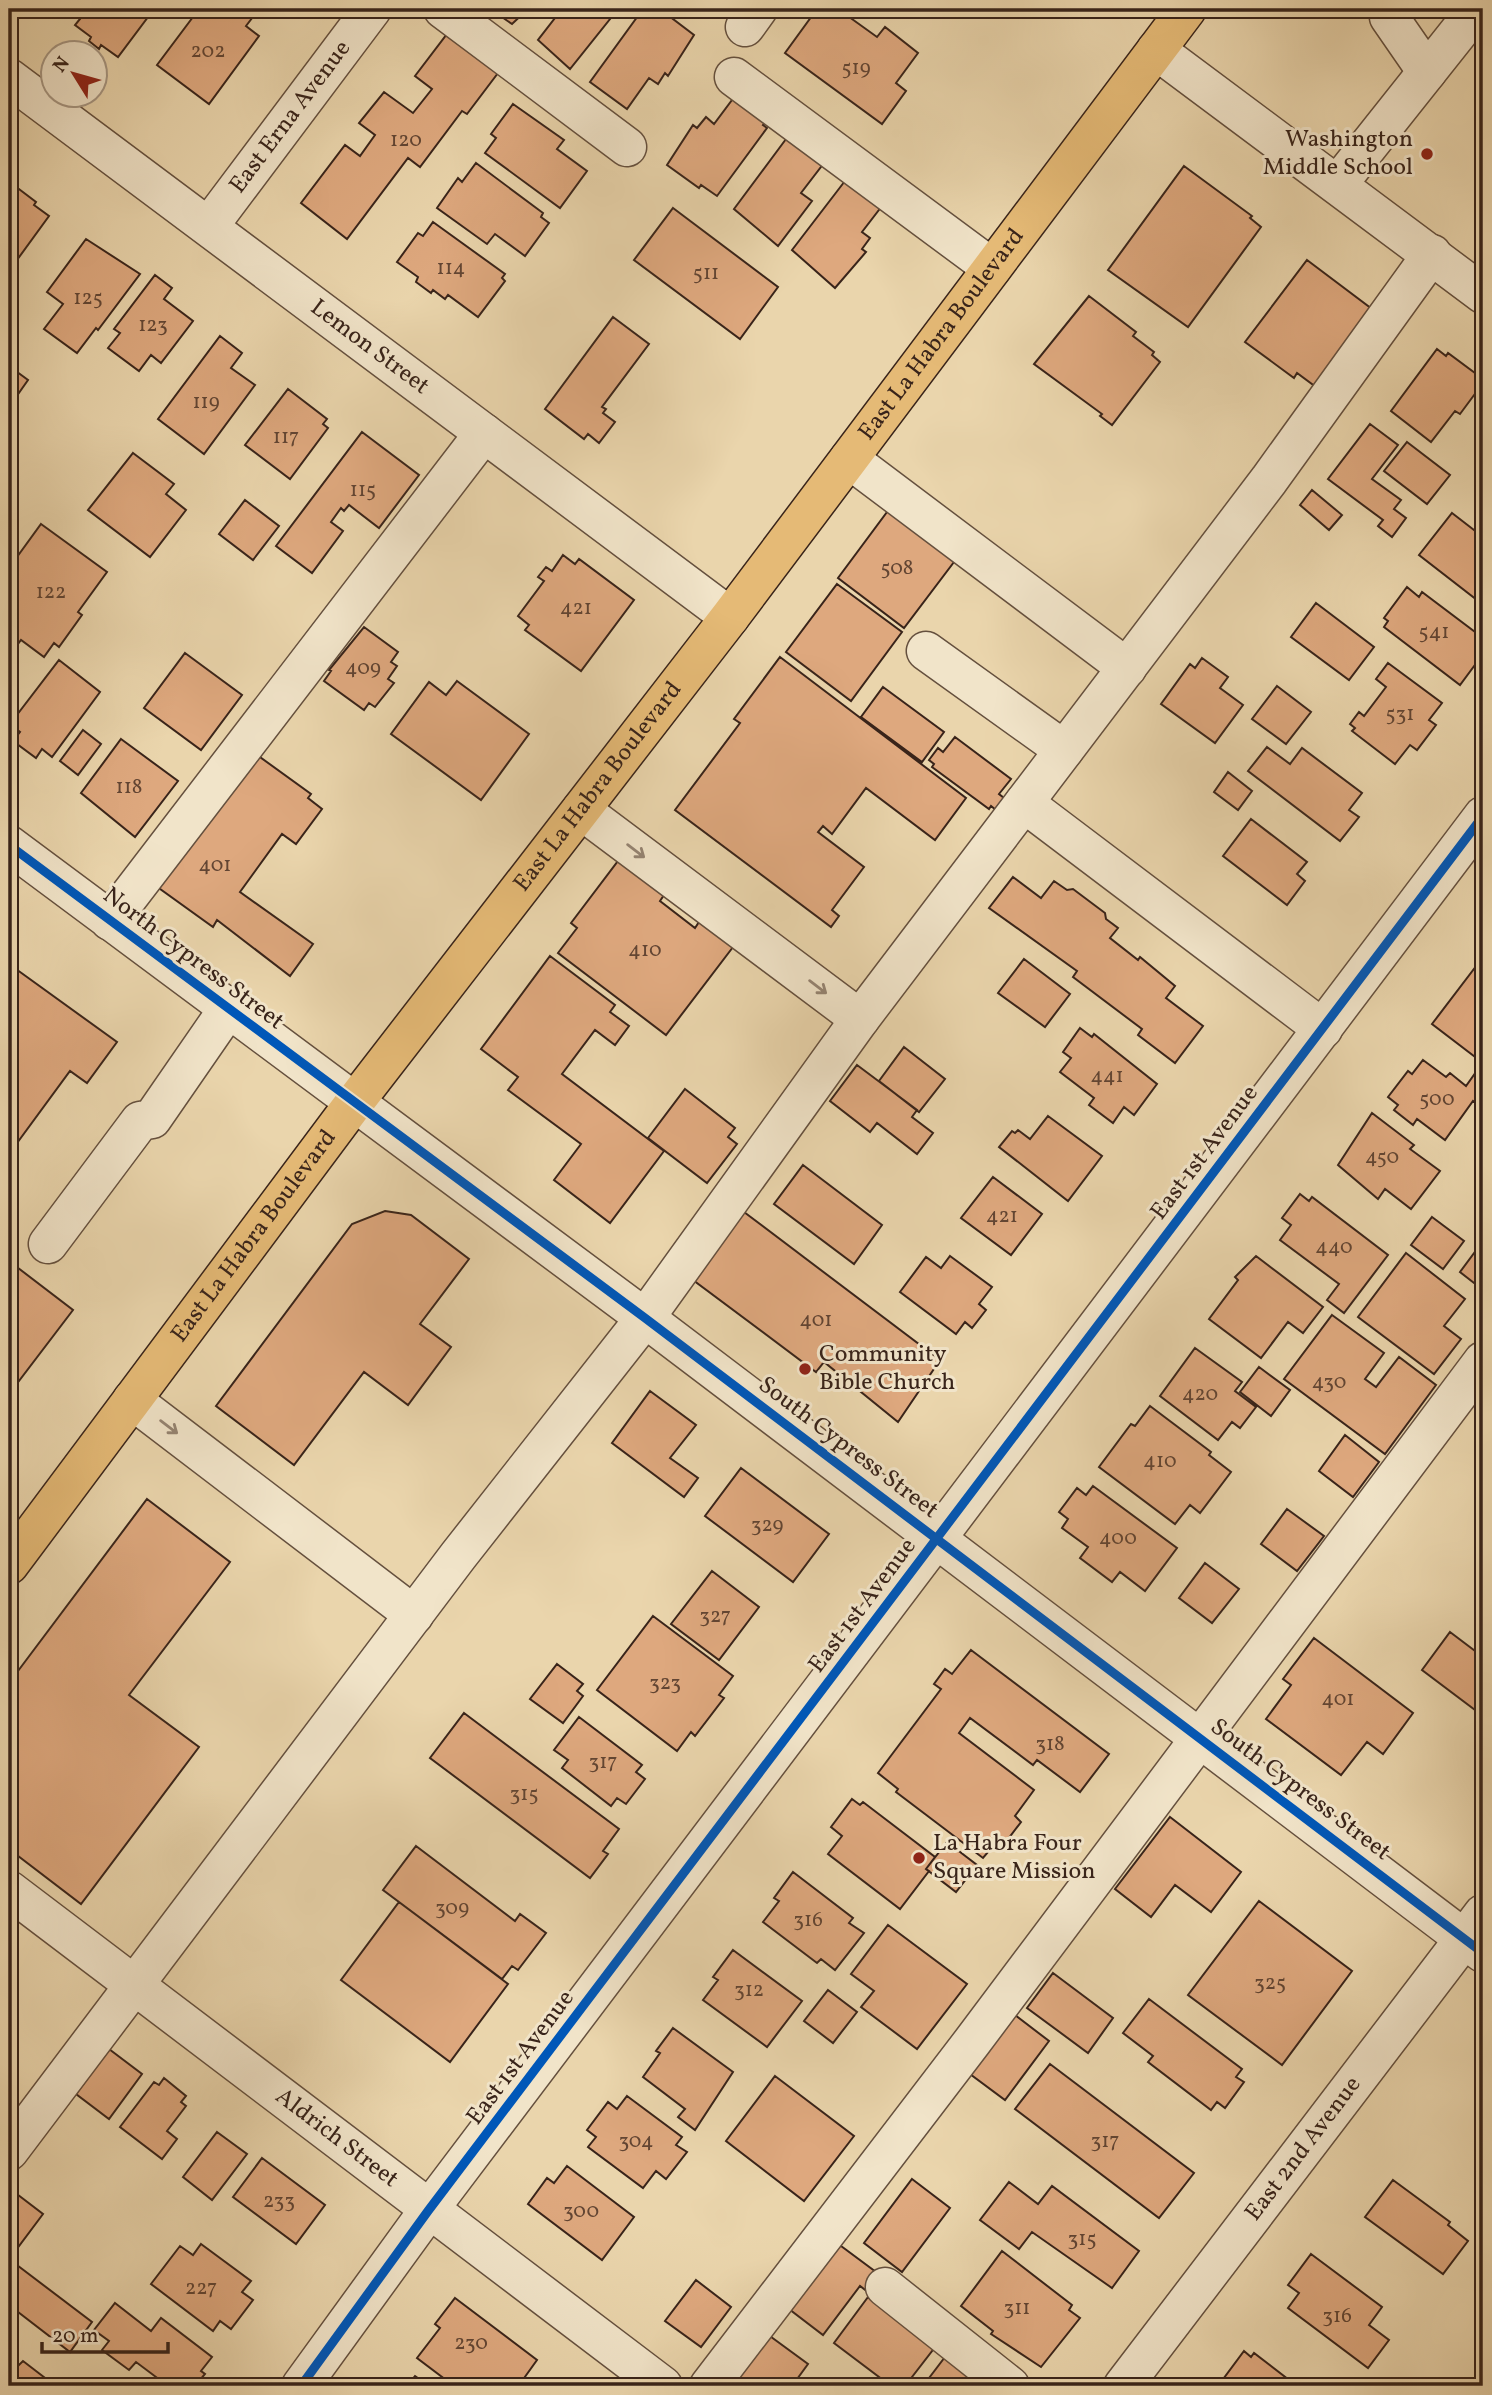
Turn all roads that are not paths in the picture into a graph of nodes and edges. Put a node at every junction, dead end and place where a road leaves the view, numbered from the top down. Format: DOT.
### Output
graph roads {
  1 [pos="372,9"];
  2 [pos="443,9"];
  3 [pos="1187,9"];
  4 [pos="1389,9"];
  5 [pos="1477,9"];
  6 [pos="1156,50"];
  7 [pos="1427,72"];
  8 [pos="734,77"];
  9 [pos="9,78"];
  10 [pos="627,147"];
  11 [pos="1338,184"];
  12 [pos="209,226"];
  13 [pos="1432,254"];
  14 [pos="992,268"];
  15 [pos="1483,294"];
  16 [pos="484,433"];
  17 [pos="849,458"];
  18 [pos="730,617"];
  19 [pos="926,651"];
  20 [pos="1127,668"];
  21 [pos="1064,750"];
  22 [pos="1024,803"];
  23 [pos="581,810"];
  24 [pos="1483,816"];
  25 [pos="9,845"];
  26 [pos="110,921"];
  27 [pos="220,1003"];
  28 [pos="860,1019"];
  29 [pos="1323,1029"];
  30 [pos="354,1103"];
  31 [pos="48,1244"];
  32 [pos="645,1318"];
  33 [pos="1483,1361"];
  34 [pos="132,1400"];
  35 [pos="937,1541"];
  36 [pos="9,1565"];
  37 [pos="414,1615"];
  38 [pos="1201,1739"];
  39 [pos="9,1890"];
  40 [pos="1477,1935"];
  41 [pos="137,1985"];
  42 [pos="9,2151"];
  43 [pos="428,2211"];
  44 [pos="885,2287"];
  45 [pos="301,2386"];
  46 [pos="663,2386"];
  47 [pos="709,2386"];
  48 [pos="1010,2386"];
  49 [pos="1123,2386"];
  1 -- 12 [label="street, East Erna Avenue"];
  2 -- 10 [label="street"];
  3 -- 6 [label="main road, East La Habra Boulevard"];
  4 -- 7 [label="street"];
  5 -- 7 [label="street"];
  6 -- 11 [label="street"];
  6 -- 14 [label="main road, East La Habra Boulevard"];
  7 -- 11 [label="street"];
  8 -- 14 [label="street"];
  9 -- 12 [label="street, Lemon Street"];
  11 -- 13 [label="street"];
  12 -- 16 [label="street, Lemon Street"];
  13 -- 15 [label="street"];
  13 -- 20 [label="street"];
  14 -- 17 [label="main road, East La Habra Boulevard"];
  16 -- 18 [label="street, Lemon Street"];
  16 -- 26 [label="street"];
  17 -- 18 [label="main road, East La Habra Boulevard"];
  17 -- 20 [label="street"];
  18 -- 23 [label="main road, East La Habra Boulevard"];
  19 -- 21 [label="street"];
  20 -- 21 [label="street"];
  21 -- 22 [label="street"];
  22 -- 28 [label="street"];
  22 -- 29 [label="street"];
  23 -- 28 [label="street, one-way"];
  23 -- 30 [label="main road, East La Habra Boulevard"];
  24 -- 29 [label="street, East 1st Avenue"];
  25 -- 26 [label="street, North Cypress Street"];
  26 -- 27 [label="street, North Cypress Street"];
  27 -- 30 [label="street, North Cypress Street"];
  27 -- 31 [label="street"];
  28 -- 32 [label="street"];
  29 -- 35 [label="street, East 1st Avenue"];
  30 -- 32 [label="street, South Cypress Street"];
  30 -- 34 [label="main road, East La Habra Boulevard"];
  32 -- 35 [label="street, South Cypress Street"];
  32 -- 37 [label="street"];
  33 -- 38 [label="street"];
  34 -- 36 [label="main road, East La Habra Boulevard"];
  34 -- 37 [label="street, one-way"];
  35 -- 38 [label="street, South Cypress Street"];
  35 -- 43 [label="street, East 1st Avenue"];
  37 -- 41 [label="street"];
  38 -- 40 [label="street, South Cypress Street"];
  38 -- 47 [label="street"];
  39 -- 41 [label="street, Aldrich Street"];
  40 -- 49 [label="street, East 2nd Avenue"];
  41 -- 42 [label="street"];
  41 -- 43 [label="street, Aldrich Street"];
  43 -- 45 [label="street, East 1st Avenue"];
  43 -- 46 [label="street, Aldrich Street"];
  44 -- 48 [label="street"];
}
